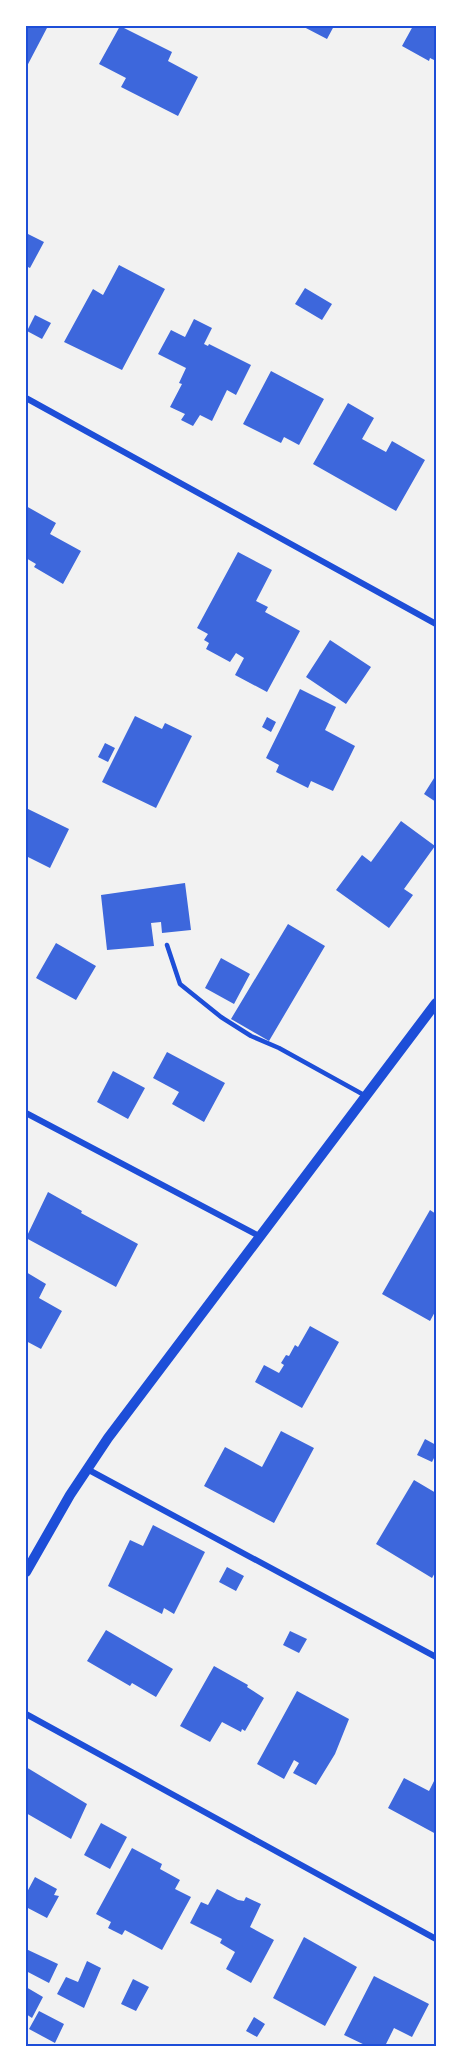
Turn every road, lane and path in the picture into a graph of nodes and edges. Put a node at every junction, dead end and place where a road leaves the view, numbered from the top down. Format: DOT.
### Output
graph roads {
  1 [pos="26,398"];
  2 [pos="436,624"];
  3 [pos="167,945"];
  4 [pos="436,1003"];
  5 [pos="367,1096"];
  6 [pos="26,1113"];
  7 [pos="261,1237"];
  8 [pos="87,1468"];
  9 [pos="26,1572"];
  10 [pos="436,1657"];
  11 [pos="26,1714"];
  12 [pos="436,1939"];
  1 -- 2 [label="street"];
  3 -- 5 [label="lane"];
  4 -- 5 [label="street"];
  5 -- 7 [label="street"];
  6 -- 7 [label="street"];
  7 -- 8 [label="street"];
  8 -- 9 [label="street"];
  8 -- 10 [label="street"];
  11 -- 12 [label="street"];
}
